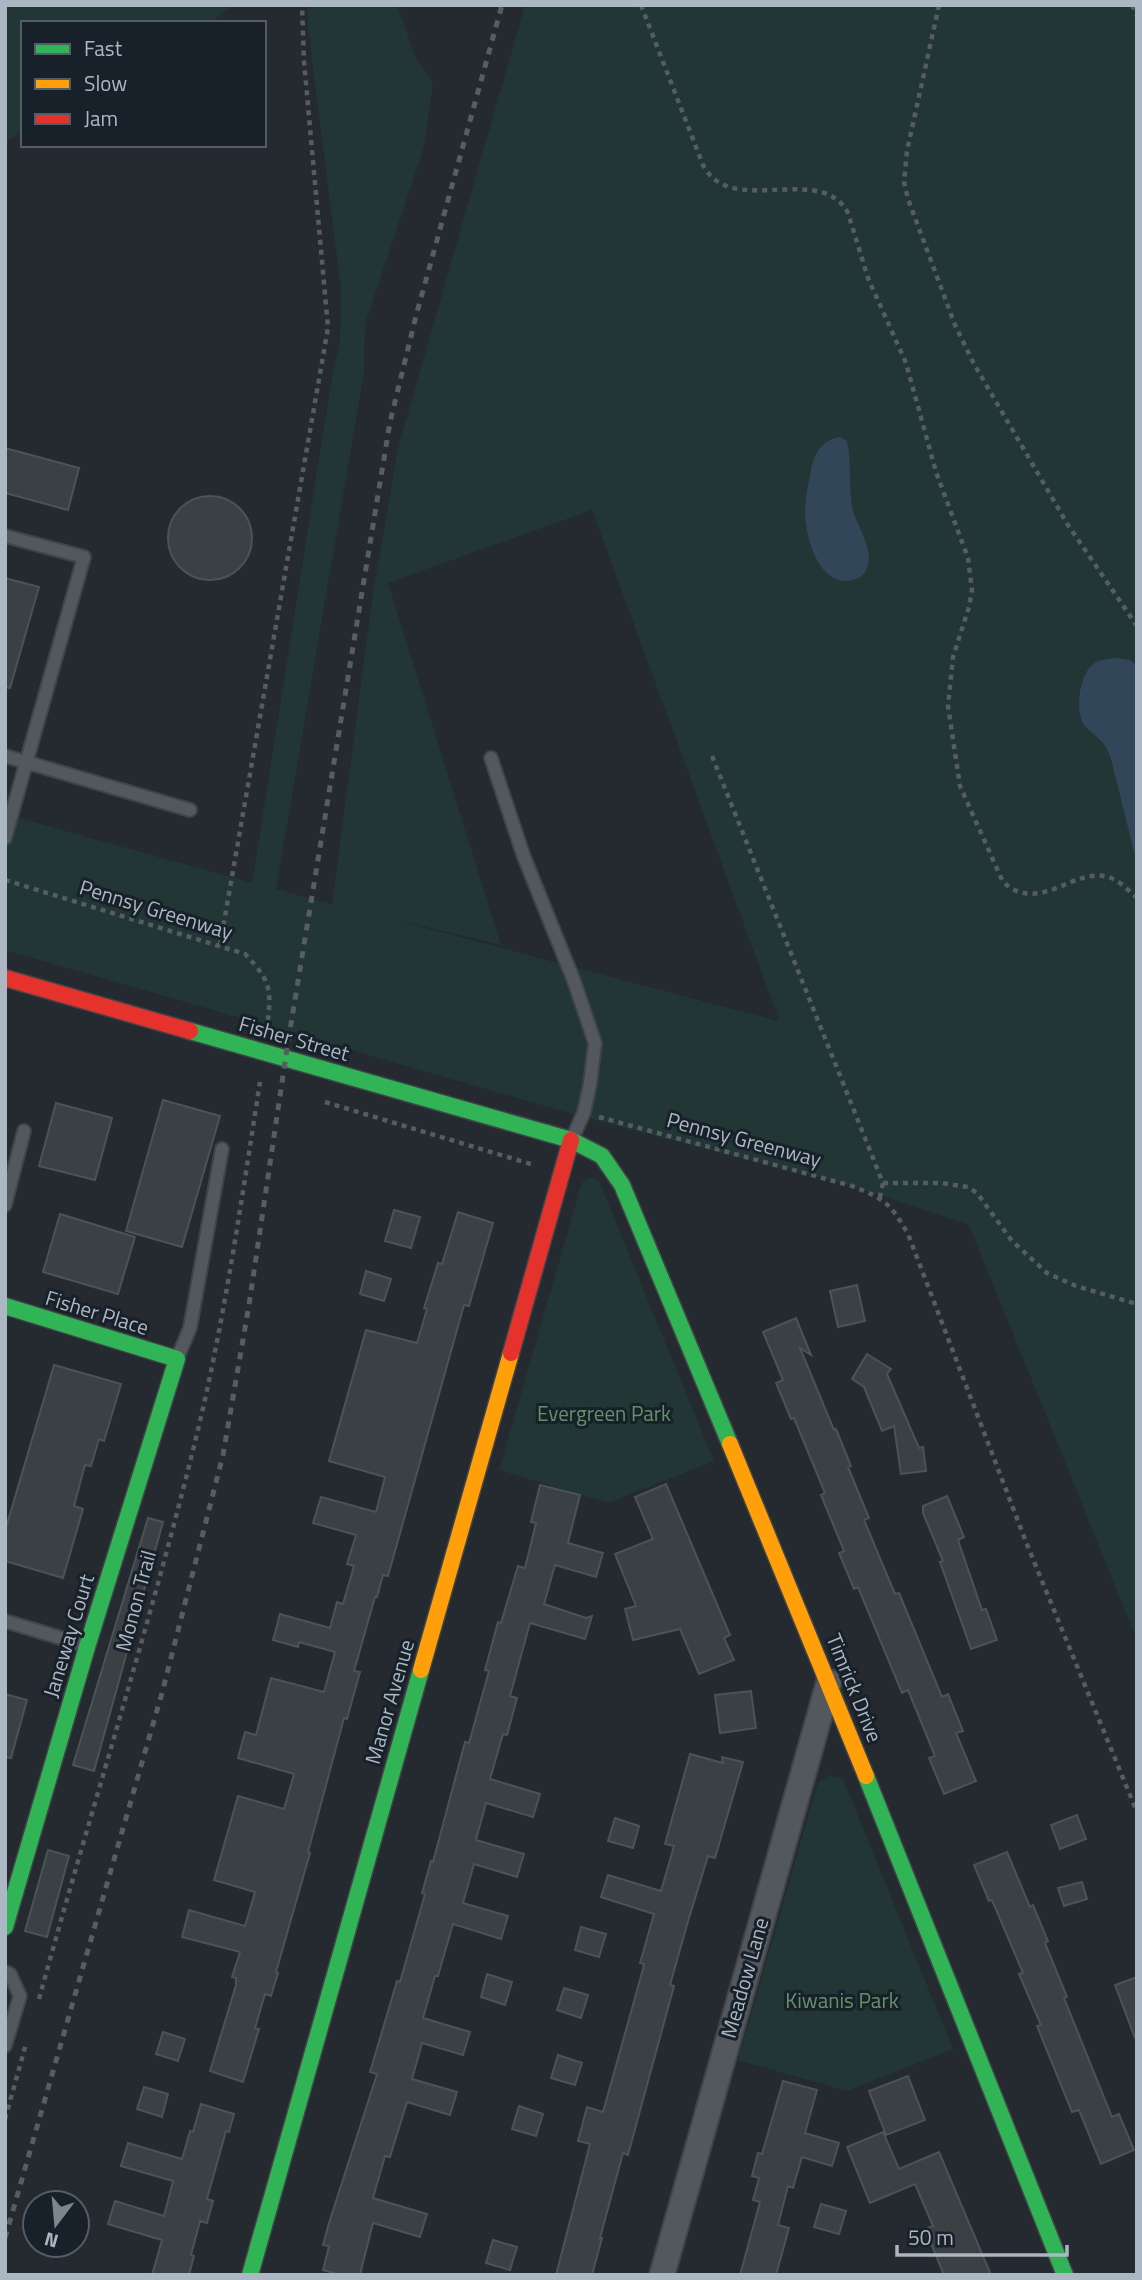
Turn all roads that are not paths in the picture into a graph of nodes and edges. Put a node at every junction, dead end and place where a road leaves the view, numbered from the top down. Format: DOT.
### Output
graph roads {
  1 [pos="5,536"];
  2 [pos="5,756"];
  3 [pos="491,758"];
  4 [pos="25,762"];
  5 [pos="190,810"];
  6 [pos="5,838"];
  7 [pos="5,978"];
  8 [pos="24,1131"];
  9 [pos="571,1140"];
  10 [pos="222,1150"];
  11 [pos="5,1205"];
  12 [pos="7,1312"];
  13 [pos="177,1359"];
  14 [pos="5,1621"];
  15 [pos="87,1647"];
  16 [pos="829,1682"];
  17 [pos="5,1927"];
  18 [pos="5,1972"];
  19 [pos="5,2046"];
  20 [pos="250,2275"];
  21 [pos="662,2275"];
  22 [pos="1065,2275"];
  1 -- 4 [label="lane"];
  2 -- 4 [label="lane"];
  3 -- 9 [label="lane"];
  4 -- 5 [label="lane"];
  4 -- 6 [label="lane"];
  7 -- 9 [label="street, Fisher Street"];
  8 -- 11 [label="lane"];
  9 -- 16 [label="street, Timrick Drive"];
  9 -- 20 [label="street, Manor Avenue"];
  10 -- 13 [label="lane"];
  12 -- 13 [label="street, Fisher Place"];
  13 -- 15 [label="street, Janeway Court"];
  14 -- 15 [label="lane"];
  15 -- 17 [label="street, Janeway Court"];
  16 -- 21 [label="street, Meadow Lane"];
  16 -- 22 [label="street, Timrick Drive"];
  18 -- 19 [label="lane"];
}
